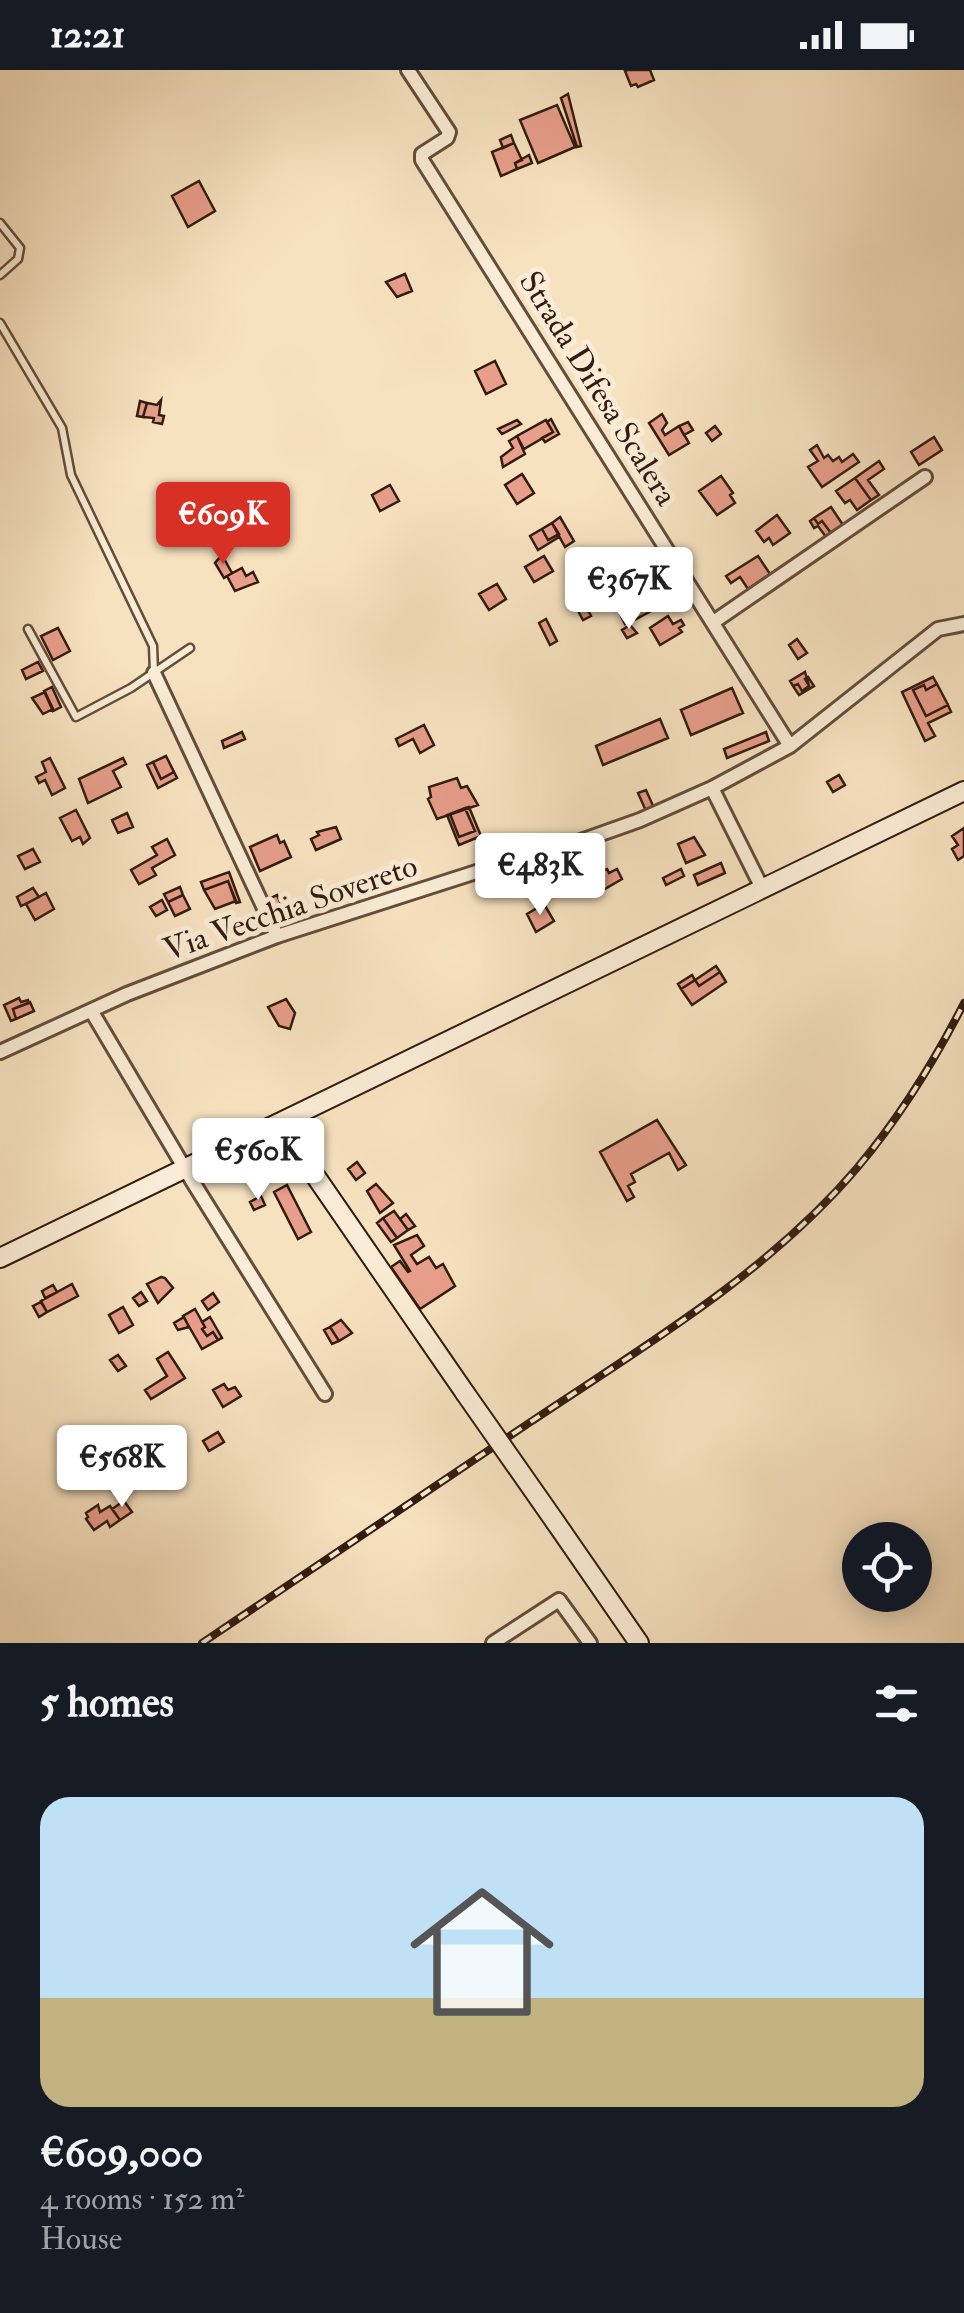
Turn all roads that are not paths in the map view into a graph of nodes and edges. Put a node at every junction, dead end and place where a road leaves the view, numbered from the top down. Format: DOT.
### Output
graph roads {
  1 [pos="408,70"];
  2 [pos="0,223"];
  3 [pos="0,274"];
  4 [pos="0,323"];
  5 [pos="925,477"];
  6 [pos="714,621"];
  7 [pos="964,624"];
  8 [pos="28,629"];
  9 [pos="190,648"];
  10 [pos="154,673"];
  11 [pos="790,746"];
  12 [pos="712,788"];
  13 [pos="964,791"];
  14 [pos="762,888"];
  15 [pos="277,936"];
  16 [pos="92,1012"];
  17 [pos="0,1052"];
  18 [pos="288,1118"];
  19 [pos="270,1127"];
  20 [pos="303,1158"];
  21 [pos="185,1168"];
  22 [pos="0,1258"];
  23 [pos="325,1394"];
  24 [pos="493,1643"];
  25 [pos="590,1643"];
  26 [pos="640,1643"];
  1 -- 6 [label="street, Strada Difesa Scalera"];
  2 -- 3 [label="lane"];
  4 -- 10 [label="lane"];
  5 -- 6 [label="street"];
  6 -- 11 [label="street, Strada Difesa Scalera"];
  7 -- 11 [label="street, Via Vecchia Sovereto"];
  8 -- 10 [label="lane"];
  9 -- 10 [label="lane"];
  10 -- 15 [label="street"];
  11 -- 12 [label="street, Via Vecchia Sovereto"];
  12 -- 14 [label="street"];
  12 -- 15 [label="street, Via Vecchia Sovereto"];
  13 -- 14 [label="main road"];
  14 -- 18 [label="main road"];
  15 -- 16 [label="street, Via Vecchia Sovereto"];
  16 -- 17 [label="street, Via Vecchia Sovereto"];
  16 -- 21 [label="street"];
  18 -- 19 [label="main road"];
  18 -- 20 [label="main road"];
  19 -- 20 [label="main road"];
  19 -- 21 [label="main road"];
  20 -- 26 [label="main road, bridge"];
  21 -- 22 [label="main road"];
  21 -- 23 [label="street"];
  24 -- 25 [label="street"];
}
